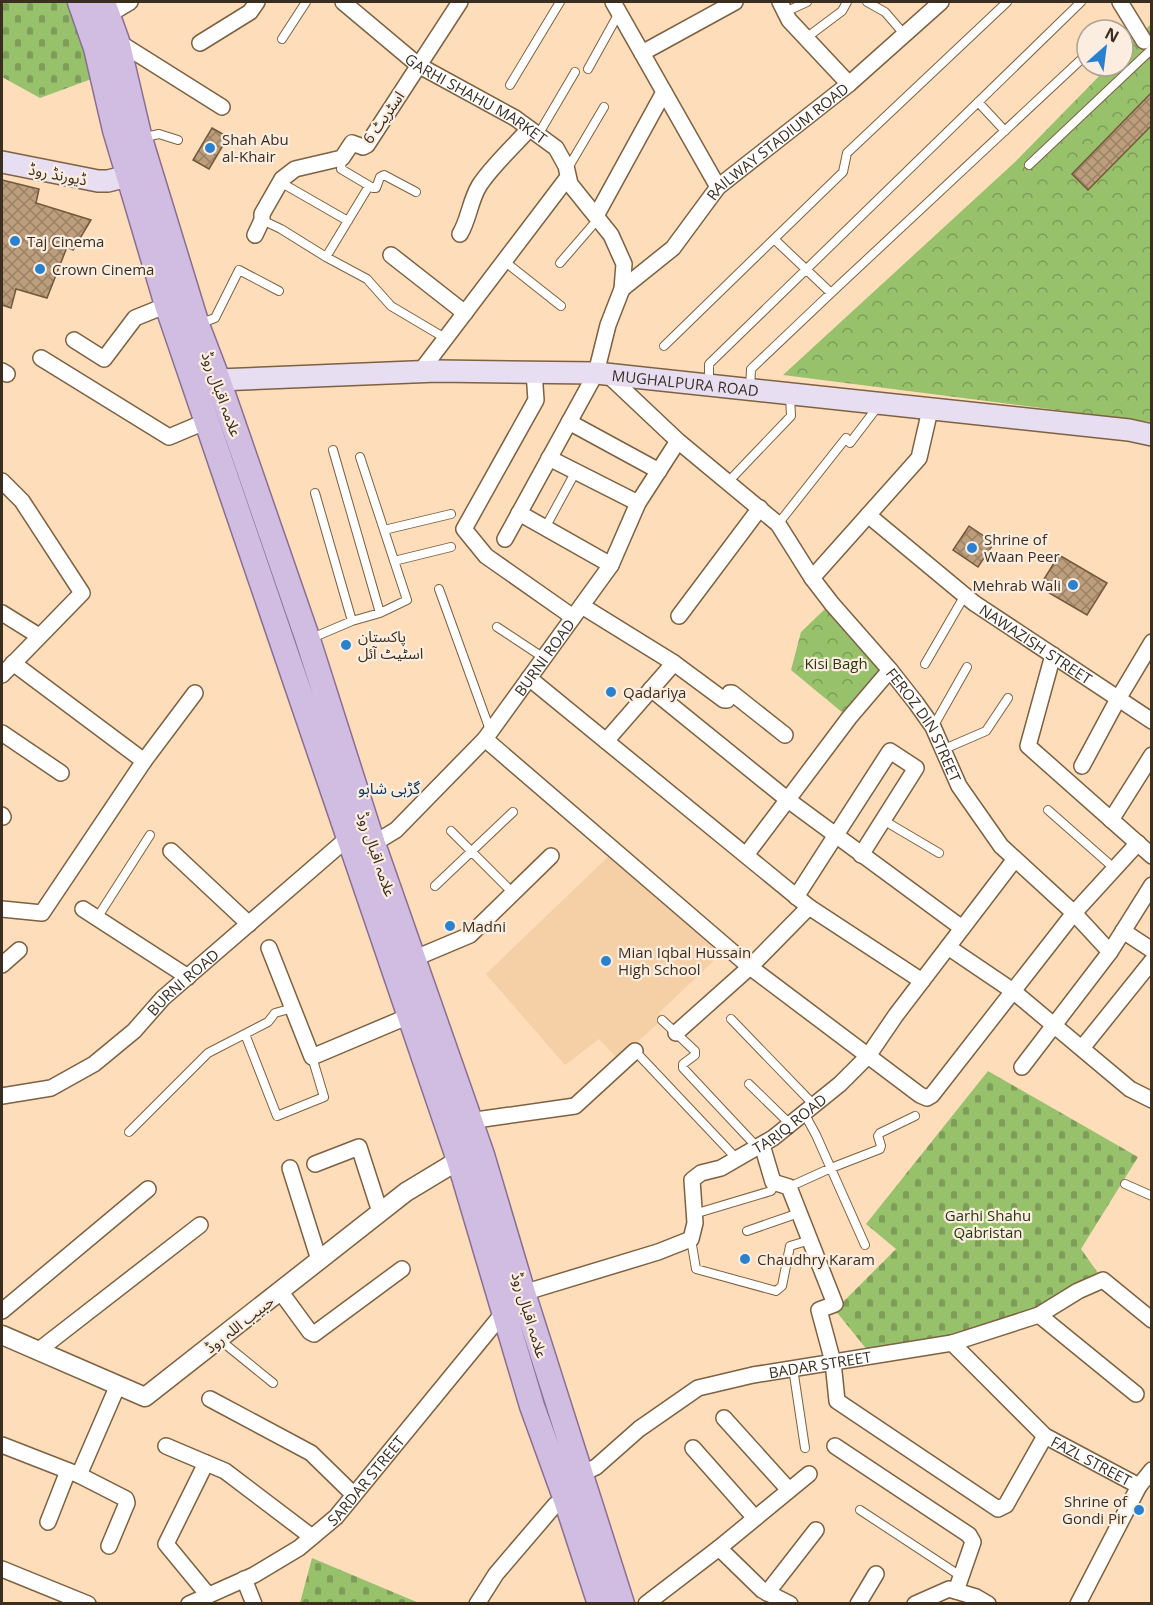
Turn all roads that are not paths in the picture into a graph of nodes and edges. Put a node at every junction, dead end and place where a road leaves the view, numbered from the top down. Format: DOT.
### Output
graph roads {
  1 [pos="80,2"];
  2 [pos="130,2"];
  3 [pos="256,2"];
  4 [pos="306,2"];
  5 [pos="343,2"];
  6 [pos="460,2"];
  7 [pos="560,2"];
  8 [pos="735,2"];
  9 [pos="807,2"];
  10 [pos="847,2"];
  11 [pos="867,2"];
  12 [pos="941,2"];
  13 [pos="1007,2"];
  14 [pos="1081,2"];
  15 [pos="1120,2"];
  16 [pos="616,7"];
  17 [pos="783,7"];
  18 [pos="105,8"];
  19 [pos="904,34"];
  20 [pos="806,38"];
  21 [pos="282,39"];
  22 [pos="117,41"];
  23 [pos="200,43"];
  24 [pos="1149,47"];
  25 [pos="642,53"];
  26 [pos="418,65"];
  27 [pos="1075,65"];
  28 [pos="588,69"];
  29 [pos="575,72"];
  30 [pos="849,84"];
  31 [pos="510,85"];
  32 [pos="664,92"];
  33 [pos="978,102"];
  34 [pos="222,107"];
  35 [pos="604,107"];
  36 [pos="1005,131"];
  37 [pos="534,132"];
  38 [pos="140,139"];
  39 [pos="178,140"];
  40 [pos="342,158"];
  41 [pos="2,162"];
  42 [pos="1029,165"];
  43 [pos="139,173"];
  44 [pos="567,174"];
  45 [pos="280,182"];
  46 [pos="369,186"];
  47 [pos="718,187"];
  48 [pos="416,192"];
  49 [pos="597,218"];
  50 [pos="262,220"];
  51 [pos="348,221"];
  52 [pos="460,234"];
  53 [pos="255,235"];
  54 [pos="774,239"];
  55 [pos="391,255"];
  56 [pos="326,257"];
  57 [pos="504,261"];
  58 [pos="560,263"];
  59 [pos="805,270"];
  60 [pos="622,289"];
  61 [pos="279,291"];
  62 [pos="831,293"];
  63 [pos="167,305"];
  64 [pos="561,306"];
  65 [pos="465,313"];
  66 [pos="197,325"];
  67 [pos="446,338"];
  68 [pos="74,340"];
  69 [pos="664,346"];
  70 [pos="41,358"];
  71 [pos="420,372"];
  72 [pos="534,372"];
  73 [pos="602,374"];
  74 [pos="218,380"];
  75 [pos="709,385"];
  76 [pos="749,390"];
  77 [pos="789,394"];
  78 [pos="880,404"];
  79 [pos="930,410"];
  80 [pos="207,421"];
  81 [pos="569,422"];
  82 [pos="1152,435"];
  83 [pos="678,441"];
  84 [pos="333,450"];
  85 [pos="360,457"];
  86 [pos="549,458"];
  87 [pos="576,471"];
  88 [pos="659,471"];
  89 [pos="2,481"];
  90 [pos="728,483"];
  91 [pos="315,493"];
  92 [pos="638,503"];
  93 [pos="760,508"];
  94 [pos="519,513"];
  95 [pos="451,514"];
  96 [pos="868,515"];
  97 [pos="778,524"];
  98 [pos="545,528"];
  99 [pos="384,530"];
  100 [pos="505,539"];
  101 [pos="451,547"];
  102 [pos="394,561"];
  103 [pos="611,565"];
  104 [pos="812,578"];
  105 [pos="439,589"];
  106 [pos="965,595"];
  107 [pos="577,612"];
  108 [pos="2,613"];
  109 [pos="381,613"];
  110 [pos="679,616"];
  111 [pos="352,621"];
  112 [pos="498,627"];
  113 [pos="39,636"];
  114 [pos="1151,643"];
  115 [pos="311,650"];
  116 [pos="1053,655"];
  117 [pos="544,658"];
  118 [pos="13,663"];
  119 [pos="675,663"];
  120 [pos="925,664"];
  121 [pos="967,667"];
  122 [pos="290,668"];
  123 [pos="890,670"];
  124 [pos="2,675"];
  125 [pos="529,678"];
  126 [pos="651,689"];
  127 [pos="195,693"];
  128 [pos="1008,698"];
  129 [pos="1118,699"];
  130 [pos="1152,721"];
  131 [pos="933,727"];
  132 [pos="2,733"];
  133 [pos="488,735"];
  134 [pos="785,735"];
  135 [pos="606,741"];
  136 [pos="942,750"];
  137 [pos="1152,755"];
  138 [pos="144,761"];
  139 [pos="1082,766"];
  140 [pos="61,773"];
  141 [pos="788,800"];
  142 [pos="1048,810"];
  143 [pos="513,812"];
  144 [pos="883,820"];
  145 [pos="1111,820"];
  146 [pos="451,831"];
  147 [pos="150,835"];
  148 [pos="834,835"];
  149 [pos="349,837"];
  150 [pos="1138,843"];
  151 [pos="373,844"];
  152 [pos="171,851"];
  153 [pos="472,852"];
  154 [pos="939,853"];
  155 [pos="746,855"];
  156 [pos="861,855"];
  157 [pos="551,856"];
  158 [pos="1152,856"];
  159 [pos="1015,859"];
  160 [pos="1115,869"];
  161 [pos="1152,885"];
  162 [pos="435,886"];
  163 [pos="513,893"];
  164 [pos="796,897"];
  165 [pos="809,907"];
  166 [pos="2,909"];
  167 [pos="83,909"];
  168 [pos="1074,913"];
  169 [pos="97,918"];
  170 [pos="249,924"];
  171 [pos="962,928"];
  172 [pos="1123,930"];
  173 [pos="948,947"];
  174 [pos="268,948"];
  175 [pos="19,950"];
  176 [pos="1152,950"];
  177 [pos="1110,952"];
  178 [pos="413,959"];
  179 [pos="1152,961"];
  180 [pos="2,965"];
  181 [pos="750,968"];
  182 [pos="188,977"];
  183 [pos="922,981"];
  184 [pos="1013,991"];
  185 [pos="293,1008"];
  186 [pos="409,1017"];
  187 [pos="731,1019"];
  188 [pos="662,1020"];
  189 [pos="1055,1026"];
  190 [pos="676,1033"];
  191 [pos="245,1034"];
  192 [pos="1082,1048"];
  193 [pos="635,1051"];
  194 [pos="868,1056"];
  195 [pos="312,1057"];
  196 [pos="1022,1067"];
  197 [pos="749,1084"];
  198 [pos="2,1096"];
  199 [pos="1152,1100"];
  200 [pos="809,1109"];
  201 [pos="915,1116"];
  202 [pos="469,1121"];
  203 [pos="790,1124"];
  204 [pos="129,1132"];
  205 [pos="759,1146"];
  206 [pos="470,1157"];
  207 [pos="737,1159"];
  208 [pos="315,1164"];
  209 [pos="290,1168"];
  210 [pos="831,1168"];
  211 [pos="1125,1184"];
  212 [pos="782,1185"];
  213 [pos="148,1189"];
  214 [pos="1152,1196"];
  215 [pos="380,1212"];
  216 [pos="799,1213"];
  217 [pos="694,1214"];
  218 [pos="200,1225"];
  219 [pos="747,1231"];
  220 [pos="691,1239"];
  221 [pos="810,1240"];
  222 [pos="865,1245"];
  223 [pos="319,1260"];
  224 [pos="402,1269"];
  225 [pos="280,1291"];
  226 [pos="523,1293"];
  227 [pos="2,1311"];
  228 [pos="504,1312"];
  229 [pos="1039,1315"];
  230 [pos="1151,1319"];
  231 [pos="2,1335"];
  232 [pos="219,1339"];
  233 [pos="952,1343"];
  234 [pos="39,1350"];
  235 [pos="833,1362"];
  236 [pos="794,1368"];
  237 [pos="273,1383"];
  238 [pos="118,1385"];
  239 [pos="1136,1394"];
  240 [pos="210,1399"];
  241 [pos="724,1418"];
  242 [pos="1045,1436"];
  243 [pos="166,1446"];
  244 [pos="835,1446"];
  245 [pos="693,1448"];
  246 [pos="805,1448"];
  247 [pos="3,1450"];
  248 [pos="206,1463"];
  249 [pos="1152,1470"];
  250 [pos="74,1473"];
  251 [pos="581,1474"];
  252 [pos="809,1474"];
  253 [pos="1139,1486"];
  254 [pos="789,1490"];
  255 [pos="354,1495"];
  256 [pos="566,1500"];
  257 [pos="860,1510"];
  258 [pos="755,1518"];
  259 [pos="48,1522"];
  260 [pos="816,1530"];
  261 [pos="312,1537"];
  262 [pos="109,1546"];
  263 [pos="718,1548"];
  264 [pos="2,1569"];
  265 [pos="876,1574"];
  266 [pos="244,1579"];
  267 [pos="959,1584"];
  268 [pos="767,1593"];
  269 [pos="207,1595"];
  270 [pos="189,1603"];
  271 [pos="88,1604"];
  272 [pos="254,1604"];
  273 [pos="477,1604"];
  274 [pos="600,1604"];
  275 [pos="622,1604"];
  276 [pos="646,1604"];
  277 [pos="789,1604"];
  278 [pos="858,1604"];
  279 [pos="915,1604"];
  280 [pos="988,1604"];
  281 [pos="1078,1604"];
  1 -- 43 [label="main road, علامہ اقبال روڈ"];
  2 -- 18 [label="street"];
  3 -- 23 [label="street"];
  4 -- 21 [label="lane"];
  5 -- 26 [label="street, GARHI SHAHU MARKET"];
  6 -- 26 [label="street, اسٹریٹ 6"];
  7 -- 31 [label="lane"];
  8 -- 25 [label="street"];
  9 -- 17 [label="lane"];
  10 -- 20 [label="lane"];
  11 -- 19 [label="lane"];
  12 -- 19 [label="street, RAILWAY STADIUM ROAD"];
  13 -- 54 [label="lane"];
  14 -- 33 [label="lane"];
  15 -- 24 [label="street"];
  16 -- 25 [label="street"];
  16 -- 28 [label="lane"];
  17 -- 20 [label="street"];
  18 -- 22 [label="main road, علامہ اقبال روڈ"];
  19 -- 30 [label="street, RAILWAY STADIUM ROAD"];
  20 -- 30 [label="street"];
  22 -- 34 [label="street"];
  22 -- 38 [label="main road, علامہ اقبال روڈ"];
  24 -- 42 [label="lane"];
  25 -- 32 [label="street"];
  26 -- 37 [label="street, GARHI SHAHU MARKET"];
  26 -- 40 [label="street, اسٹریٹ 6"];
  27 -- 36 [label="lane"];
  29 -- 37 [label="lane"];
  30 -- 47 [label="street, RAILWAY STADIUM ROAD"];
  32 -- 47 [label="street"];
  32 -- 49 [label="street"];
  33 -- 36 [label="lane"];
  33 -- 59 [label="lane"];
  35 -- 44 [label="lane"];
  36 -- 62 [label="lane"];
  37 -- 44 [label="street, GARHI SHAHU MARKET"];
  37 -- 52 [label="street"];
  38 -- 39 [label="lane"];
  38 -- 43 [label="main road, علامہ اقبال روڈ"];
  40 -- 45 [label="street"];
  40 -- 46 [label="lane"];
  41 -- 43 [label="main road, ڈیورنڈ روڈ"];
  43 -- 63 [label="main road, علامہ اقبال روڈ"];
  43 -- 66 [label="main road, علامہ اقبال روڈ"];
  44 -- 49 [label="street, GARHI SHAHU MARKET"];
  44 -- 57 [label="street"];
  45 -- 50 [label="street"];
  45 -- 51 [label="lane"];
  46 -- 48 [label="lane"];
  46 -- 51 [label="lane"];
  47 -- 60 [label="street, RAILWAY STADIUM ROAD"];
  49 -- 58 [label="lane"];
  49 -- 60 [label="street, GARHI SHAHU MARKET"];
  50 -- 53 [label="street"];
  50 -- 56 [label="lane"];
  51 -- 56 [label="lane"];
  54 -- 59 [label="lane"];
  54 -- 69 [label="lane"];
  55 -- 65 [label="street"];
  56 -- 67 [label="lane"];
  57 -- 64 [label="lane"];
  57 -- 65 [label="street"];
  59 -- 62 [label="lane"];
  59 -- 75 [label="lane"];
  60 -- 73 [label="street, GARHI SHAHU MARKET"];
  61 -- 66 [label="lane"];
  62 -- 76 [label="lane"];
  63 -- 68 [label="street"];
  63 -- 80 [label="main road, علامہ اقبال روڈ"];
  65 -- 67 [label="street"];
  66 -- 74 [label="main road, علامہ اقبال روڈ"];
  67 -- 71 [label="street"];
  70 -- 80 [label="street"];
  71 -- 72 [label="main road, MUGHALPURA ROAD"];
  71 -- 74 [label="main road, MUGHALPURA ROAD"];
  72 -- 73 [label="main road, MUGHALPURA ROAD"];
  72 -- 107 [label="street"];
  73 -- 75 [label="main road, MUGHALPURA ROAD"];
  73 -- 81 [label="street, GARHI SHAHU MARKET"];
  73 -- 83 [label="street, FEROZ DIN STREET"];
  74 -- 115 [label="main road, علامہ اقبال روڈ"];
  75 -- 76 [label="main road, MUGHALPURA ROAD"];
  76 -- 77 [label="main road, MUGHALPURA ROAD"];
  77 -- 78 [label="main road, MUGHALPURA ROAD"];
  77 -- 90 [label="lane"];
  78 -- 79 [label="main road, MUGHALPURA ROAD"];
  78 -- 97 [label="lane"];
  79 -- 82 [label="main road, MUGHALPURA ROAD"];
  79 -- 96 [label="street"];
  80 -- 122 [label="main road, علامہ اقبال روڈ"];
  81 -- 86 [label="street, GARHI SHAHU MARKET"];
  81 -- 88 [label="street"];
  83 -- 88 [label="street, BURNI ROAD"];
  83 -- 90 [label="street, FEROZ DIN STREET"];
  84 -- 109 [label="lane"];
  85 -- 99 [label="lane"];
  86 -- 87 [label="street"];
  86 -- 94 [label="street, GARHI SHAHU MARKET"];
  87 -- 92 [label="street"];
  87 -- 98 [label="lane"];
  88 -- 92 [label="street, BURNI ROAD"];
  89 -- 113 [label="street"];
  90 -- 93 [label="street, FEROZ DIN STREET"];
  91 -- 111 [label="lane"];
  92 -- 103 [label="street, BURNI ROAD"];
  93 -- 97 [label="street, FEROZ DIN STREET"];
  93 -- 110 [label="street"];
  94 -- 98 [label="street"];
  94 -- 100 [label="street, GARHI SHAHU MARKET"];
  95 -- 99 [label="lane"];
  96 -- 104 [label="street"];
  96 -- 106 [label="street, NAWAZISH STREET"];
  97 -- 104 [label="street, FEROZ DIN STREET"];
  98 -- 103 [label="street"];
  99 -- 102 [label="lane"];
  101 -- 102 [label="lane"];
  102 -- 109 [label="lane"];
  103 -- 107 [label="street, BURNI ROAD"];
  104 -- 123 [label="street, FEROZ DIN STREET"];
  105 -- 133 [label="lane"];
  106 -- 116 [label="street, NAWAZISH STREET"];
  106 -- 120 [label="lane"];
  107 -- 117 [label="street, BURNI ROAD"];
  107 -- 119 [label="street"];
  108 -- 113 [label="street"];
  109 -- 111 [label="lane"];
  111 -- 115 [label="lane"];
  112 -- 117 [label="lane"];
  113 -- 118 [label="street"];
  114 -- 129 [label="street"];
  115 -- 122 [label="main road"];
  115 -- 151 [label="main road, علامہ اقبال روڈ"];
  116 -- 129 [label="street, NAWAZISH STREET"];
  116 -- 145 [label="street"];
  117 -- 125 [label="street, BURNI ROAD"];
  118 -- 124 [label="street"];
  118 -- 138 [label="street"];
  119 -- 126 [label="street"];
  119 -- 134 [label="street"];
  121 -- 131 [label="lane"];
  122 -- 149 [label="main road, علامہ اقبال روڈ"];
  123 -- 131 [label="street, FEROZ DIN STREET"];
  123 -- 141 [label="street"];
  125 -- 133 [label="street, BURNI ROAD"];
  125 -- 135 [label="street"];
  126 -- 135 [label="street"];
  126 -- 141 [label="street"];
  127 -- 138 [label="street"];
  128 -- 136 [label="lane"];
  129 -- 130 [label="street, NAWAZISH STREET"];
  129 -- 139 [label="street"];
  131 -- 136 [label="street, FEROZ DIN STREET"];
  132 -- 140 [label="street"];
  133 -- 151 [label="street, BURNI ROAD"];
  133 -- 181 [label="street"];
  135 -- 155 [label="street"];
  136 -- 159 [label="street, FEROZ DIN STREET"];
  137 -- 145 [label="street"];
  138 -- 166 [label="street"];
  141 -- 148 [label="street"];
  141 -- 155 [label="street"];
  142 -- 160 [label="lane"];
  143 -- 153 [label="lane"];
  144 -- 148 [label="street"];
  144 -- 154 [label="lane"];
  144 -- 156 [label="street"];
  145 -- 150 [label="street"];
  146 -- 153 [label="lane"];
  147 -- 169 [label="lane"];
  148 -- 156 [label="street"];
  148 -- 164 [label="street"];
  149 -- 170 [label="street, BURNI ROAD"];
  149 -- 186 [label="main road, علامہ اقبال روڈ"];
  150 -- 158 [label="street"];
  150 -- 160 [label="street"];
  151 -- 178 [label="main road, علامہ اقبال روڈ"];
  152 -- 170 [label="street"];
  153 -- 162 [label="lane"];
  153 -- 163 [label="lane"];
  155 -- 164 [label="street"];
  156 -- 171 [label="street"];
  157 -- 163 [label="street"];
  159 -- 168 [label="street, FEROZ DIN STREET"];
  159 -- 171 [label="street, TARIQ ROAD"];
  160 -- 168 [label="street"];
  161 -- 172 [label="street"];
  163 -- 178 [label="street"];
  164 -- 165 [label="street"];
  165 -- 181 [label="street"];
  165 -- 183 [label="street"];
  167 -- 169 [label="street"];
  168 -- 177 [label="street, FEROZ DIN STREET"];
  168 -- 184 [label="street"];
  169 -- 182 [label="street"];
  170 -- 182 [label="street, BURNI ROAD"];
  171 -- 173 [label="street, TARIQ ROAD"];
  172 -- 176 [label="street"];
  172 -- 177 [label="street"];
  173 -- 183 [label="street, TARIQ ROAD"];
  173 -- 184 [label="street"];
  174 -- 185 [label="street"];
  175 -- 180 [label="street"];
  177 -- 189 [label="street"];
  178 -- 202 [label="main road, علامہ اقبال روڈ"];
  179 -- 192 [label="street"];
  181 -- 190 [label="street"];
  181 -- 194 [label="street"];
  182 -- 198 [label="street, BURNI ROAD"];
  183 -- 194 [label="street, TARIQ ROAD"];
  184 -- 189 [label="street"];
  184 -- 194 [label="street"];
  185 -- 191 [label="lane"];
  185 -- 195 [label="street"];
  186 -- 195 [label="street"];
  186 -- 206 [label="main road, علامہ اقبال روڈ"];
  187 -- 200 [label="lane"];
  188 -- 190 [label="lane"];
  189 -- 192 [label="street"];
  189 -- 196 [label="street"];
  190 -- 205 [label="lane"];
  191 -- 195 [label="lane"];
  191 -- 204 [label="lane"];
  192 -- 199 [label="street"];
  193 -- 202 [label="street"];
  193 -- 207 [label="lane"];
  194 -- 200 [label="street, TARIQ ROAD"];
  197 -- 203 [label="lane"];
  200 -- 203 [label="street, TARIQ ROAD"];
  200 -- 210 [label="lane"];
  201 -- 210 [label="lane"];
  202 -- 206 [label="main road, علامہ اقبال روڈ"];
  203 -- 205 [label="street, TARIQ ROAD"];
  205 -- 207 [label="street, TARIQ ROAD"];
  205 -- 212 [label="street"];
  206 -- 215 [label="street, حبیب اللہ روڈ"];
  206 -- 226 [label="main road, علامہ اقبال روڈ"];
  206 -- 228 [label="main road, علامہ اقبال روڈ"];
  207 -- 217 [label="street, TARIQ ROAD"];
  208 -- 215 [label="street"];
  209 -- 223 [label="street"];
  210 -- 212 [label="lane"];
  210 -- 222 [label="lane"];
  211 -- 214 [label="lane"];
  212 -- 216 [label="street"];
  212 -- 217 [label="lane"];
  213 -- 227 [label="street"];
  215 -- 223 [label="street, حبیب اللہ روڈ"];
  216 -- 219 [label="lane"];
  216 -- 221 [label="street"];
  217 -- 220 [label="street, TARIQ ROAD"];
  218 -- 234 [label="street"];
  220 -- 221 [label="lane"];
  220 -- 226 [label="street"];
  221 -- 235 [label="street"];
  223 -- 225 [label="street, حبیب اللہ روڈ"];
  224 -- 225 [label="street"];
  225 -- 232 [label="street, حبیب اللہ روڈ"];
  226 -- 251 [label="main road, علامہ اقبال روڈ"];
  228 -- 255 [label="street, SARDAR STREET"];
  228 -- 256 [label="main road, علامہ اقبال روڈ"];
  229 -- 230 [label="street, BADAR STREET"];
  229 -- 233 [label="street, BADAR STREET"];
  229 -- 239 [label="street"];
  231 -- 234 [label="street, حبیب اللہ روڈ"];
  232 -- 237 [label="lane"];
  232 -- 238 [label="street, حبیب اللہ روڈ"];
  233 -- 235 [label="street, BADAR STREET"];
  233 -- 242 [label="street, FAZL STREET"];
  234 -- 238 [label="street, حبیب اللہ روڈ"];
  235 -- 236 [label="street, BADAR STREET"];
  235 -- 242 [label="street"];
  236 -- 246 [label="lane"];
  236 -- 251 [label="street, BADAR STREET"];
  238 -- 250 [label="street"];
  240 -- 255 [label="street"];
  241 -- 254 [label="street"];
  242 -- 253 [label="street, FAZL STREET"];
  243 -- 248 [label="street"];
  244 -- 267 [label="street"];
  245 -- 258 [label="street"];
  247 -- 250 [label="street"];
  248 -- 261 [label="street"];
  248 -- 269 [label="street"];
  249 -- 253 [label="street"];
  250 -- 259 [label="street"];
  250 -- 262 [label="street"];
  251 -- 275 [label="main road, علامہ اقبال روڈ"];
  252 -- 254 [label="street"];
  253 -- 281 [label="street, FAZL STREET"];
  254 -- 258 [label="street"];
  255 -- 261 [label="street, SARDAR STREET"];
  256 -- 273 [label="street"];
  256 -- 274 [label="main road, علامہ اقبال روڈ"];
  257 -- 267 [label="lane"];
  258 -- 263 [label="street"];
  260 -- 268 [label="street"];
  261 -- 266 [label="street, SARDAR STREET"];
  263 -- 268 [label="street"];
  263 -- 276 [label="street"];
  264 -- 271 [label="street"];
  265 -- 278 [label="street"];
  266 -- 269 [label="street, SARDAR STREET"];
  266 -- 272 [label="street"];
  267 -- 279 [label="street"];
  267 -- 280 [label="street"];
  268 -- 277 [label="street"];
  269 -- 270 [label="street, SARDAR STREET"];
}
